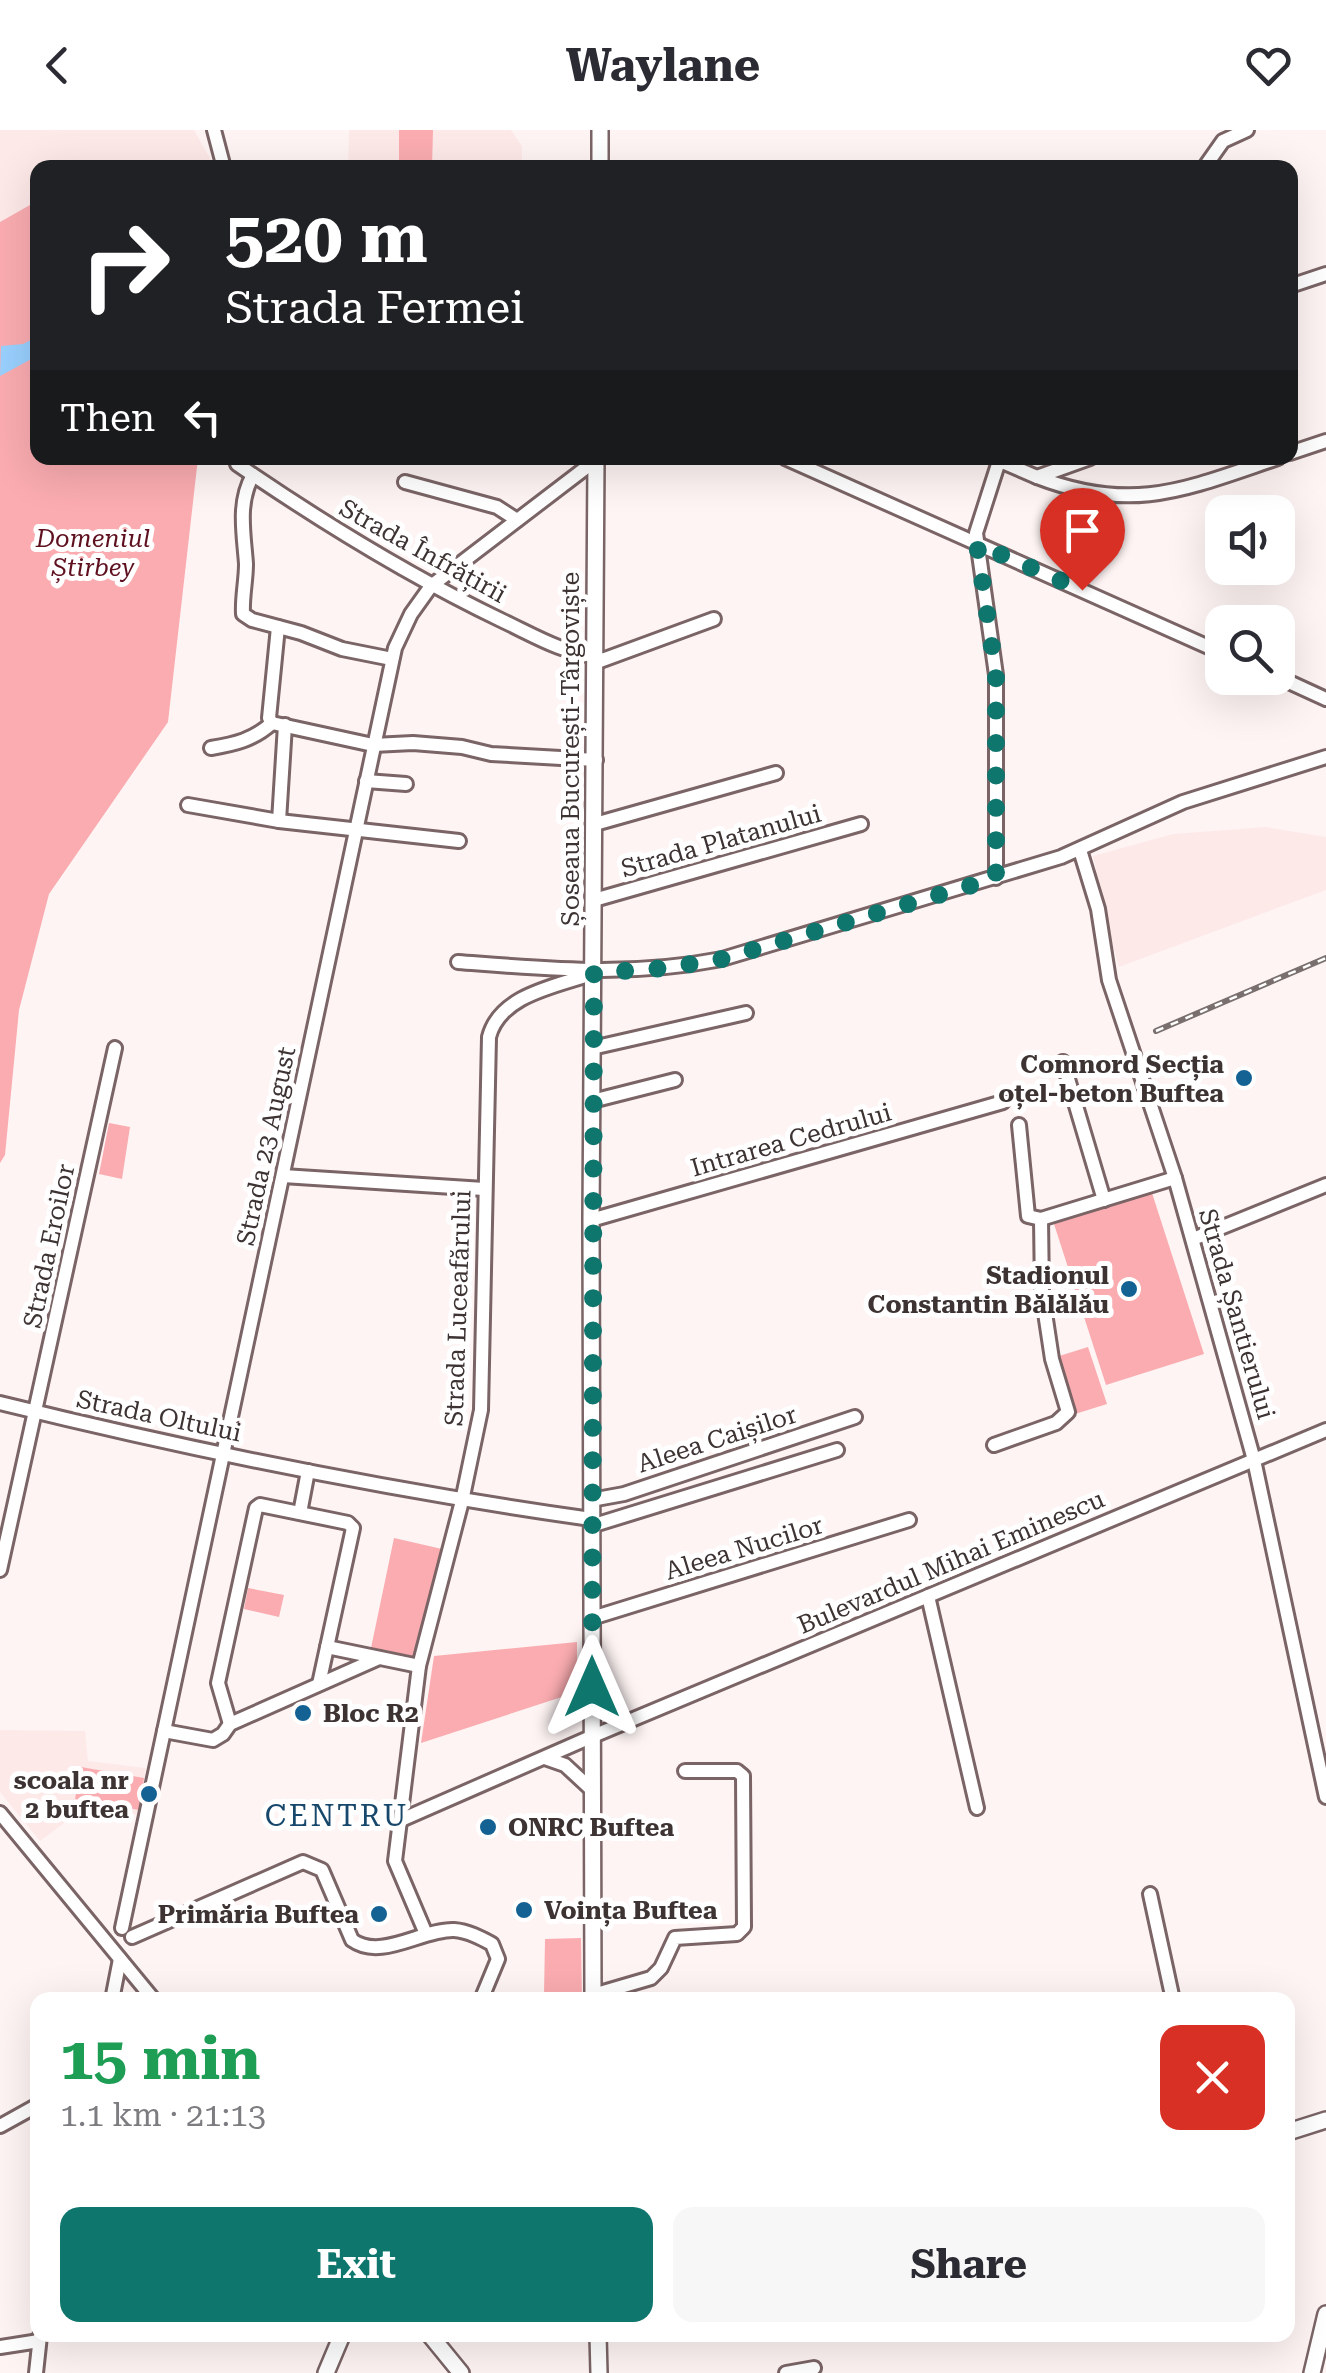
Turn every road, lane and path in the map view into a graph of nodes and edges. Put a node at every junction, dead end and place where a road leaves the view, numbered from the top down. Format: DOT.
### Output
graph roads {
  1 [pos="214,130"];
  2 [pos="600,130"];
  3 [pos="1247,130"];
  4 [pos="222,160"];
  5 [pos="600,160"];
  6 [pos="1210,160"];
  7 [pos="1326,274"];
  8 [pos="1298,283"];
  9 [pos="1326,441"];
  10 [pos="1298,450"];
  11 [pos="238,465"];
  12 [pos="589,465"];
  13 [pos="596,465"];
  14 [pos="801,465"];
  15 [pos="998,465"];
  16 [pos="1012,465"];
  17 [pos="1070,465"];
  18 [pos="1257,465"];
  19 [pos="253,475"];
  20 [pos="1037,477"];
  21 [pos="405,482"];
  22 [pos="565,486"];
  23 [pos="596,486"];
  24 [pos="517,520"];
  25 [pos="977,544"];
  26 [pos="430,586"];
  27 [pos="714,618"];
  28 [pos="278,626"];
  29 [pos="1205,645"];
  30 [pos="392,659"];
  31 [pos="597,659"];
  32 [pos="1295,685"];
  33 [pos="1326,699"];
  34 [pos="278,724"];
  35 [pos="373,745"];
  36 [pos="211,748"];
  37 [pos="1326,758"];
  38 [pos="596,760"];
  39 [pos="776,774"];
  40 [pos="366,781"];
  41 [pos="406,784"];
  42 [pos="188,806"];
  43 [pos="280,821"];
  44 [pos="595,824"];
  45 [pos="861,824"];
  46 [pos="355,831"];
  47 [pos="459,841"];
  48 [pos="1080,850"];
  49 [pos="996,878"];
  50 [pos="594,900"];
  51 [pos="458,962"];
  52 [pos="594,973"];
  53 [pos="746,1013"];
  54 [pos="115,1048"];
  55 [pos="592,1048"];
  56 [pos="1063,1062"];
  57 [pos="675,1080"];
  58 [pos="592,1101"];
  59 [pos="1003,1102"];
  60 [pos="1019,1125"];
  61 [pos="282,1176"];
  62 [pos="1175,1178"];
  63 [pos="1326,1185"];
  64 [pos="484,1189"];
  65 [pos="1104,1200"];
  66 [pos="1041,1219"];
  67 [pos="591,1220"];
  68 [pos="1193,1239"];
  69 [pos="0,1402"];
  70 [pos="36,1412"];
  71 [pos="855,1416"];
  72 [pos="1326,1430"];
  73 [pos="994,1445"];
  74 [pos="836,1450"];
  75 [pos="224,1453"];
  76 [pos="1254,1460"];
  77 [pos="308,1471"];
  78 [pos="591,1500"];
  79 [pos="462,1501"];
  80 [pos="300,1512"];
  81 [pos="909,1520"];
  82 [pos="591,1523"];
  83 [pos="0,1570"];
  84 [pos="928,1596"];
  85 [pos="592,1618"];
  86 [pos="328,1647"];
  87 [pos="379,1658"];
  88 [pos="419,1666"];
  89 [pos="319,1684"];
  90 [pos="230,1724"];
  91 [pos="164,1732"];
  92 [pos="592,1736"];
  93 [pos="546,1758"];
  94 [pos="685,1771"];
  95 [pos="592,1790"];
  96 [pos="1326,1796"];
  97 [pos="977,1808"];
  98 [pos="0,1814"];
  99 [pos="400,1820"];
  100 [pos="1150,1894"];
  101 [pos="127,1933"];
  102 [pos="426,1934"];
  103 [pos="102,1938"];
  104 [pos="120,1959"];
  105 [pos="114,1992"];
  106 [pos="147,1992"];
  107 [pos="484,1992"];
  108 [pos="593,1992"];
  109 [pos="608,1992"];
  110 [pos="1170,1992"];
  111 [pos="30,2110"];
  112 [pos="1326,2120"];
  113 [pos="0,2126"];
  114 [pos="1295,2130"];
  115 [pos="1326,2314"];
  116 [pos="30,2340"];
  117 [pos="40,2342"];
  118 [pos="339,2342"];
  119 [pos="436,2342"];
  120 [pos="598,2342"];
  121 [pos="0,2347"];
  122 [pos="814,2368"];
  123 [pos="36,2373"];
  124 [pos="326,2373"];
  125 [pos="461,2373"];
  126 [pos="599,2373"];
  127 [pos="786,2373"];
  128 [pos="1312,2373"];
  1 -- 4 [label="street"];
  2 -- 5 [label="main road"];
  3 -- 6 [label="street"];
  7 -- 8 [label="street"];
  9 -- 10 [label="street"];
  11 -- 19 [label="street, Strada Înfrățirii"];
  12 -- 22 [label="street, Strada 23 August"];
  13 -- 23 [label="main road, Șoseaua București-Târgoviște"];
  14 -- 25 [label="street"];
  15 -- 25 [label="street"];
  16 -- 20 [label="street"];
  17 -- 20 [label="street"];
  18 -- 20 [label="street"];
  19 -- 26 [label="street, Strada Înfrățirii"];
  19 -- 28 [label="street"];
  21 -- 24 [label="street"];
  22 -- 23 [label="street"];
  22 -- 24 [label="street, Strada 23 August"];
  23 -- 31 [label="main road, Șoseaua București-Târgoviște"];
  24 -- 26 [label="street, Strada 23 August"];
  25 -- 29 [label="street"];
  25 -- 49 [label="street"];
  26 -- 30 [label="street, Strada 23 August"];
  26 -- 31 [label="street, Strada Înfrățirii"];
  27 -- 31 [label="street"];
  28 -- 30 [label="street"];
  28 -- 34 [label="street"];
  30 -- 35 [label="street, Strada 23 August"];
  31 -- 38 [label="main road, Șoseaua București-Târgoviște"];
  32 -- 33 [label="street"];
  34 -- 35 [label="street"];
  34 -- 36 [label="street"];
  34 -- 43 [label="street"];
  35 -- 38 [label="street"];
  35 -- 40 [label="street, Strada 23 August"];
  37 -- 48 [label="street"];
  38 -- 44 [label="main road, Șoseaua București-Târgoviște"];
  39 -- 44 [label="street"];
  40 -- 41 [label="street"];
  40 -- 46 [label="street, Strada 23 August"];
  42 -- 43 [label="street"];
  43 -- 46 [label="street"];
  44 -- 50 [label="main road, Șoseaua București-Târgoviște"];
  45 -- 50 [label="street, Strada Platanului"];
  46 -- 47 [label="street"];
  46 -- 61 [label="street, Strada 23 August"];
  48 -- 49 [label="street"];
  48 -- 62 [label="street, Strada Șantierului"];
  49 -- 52 [label="street"];
  50 -- 52 [label="main road, Șoseaua București-Târgoviște"];
  51 -- 52 [label="street"];
  52 -- 55 [label="main road, Șoseaua București-Târgoviște"];
  52 -- 64 [label="street, Strada Luceafărului"];
  53 -- 55 [label="street"];
  54 -- 70 [label="street, Strada Eroilor"];
  55 -- 58 [label="main road, Șoseaua București-Târgoviște"];
  56 -- 65 [label="street"];
  57 -- 58 [label="street"];
  58 -- 67 [label="main road, Șoseaua București-Târgoviște"];
  59 -- 67 [label="street, Intrarea Cedrului"];
  60 -- 66 [label="street"];
  61 -- 64 [label="street"];
  61 -- 75 [label="street, Strada 23 August"];
  62 -- 65 [label="street"];
  62 -- 68 [label="street, Strada Șantierului"];
  63 -- 68 [label="street"];
  64 -- 79 [label="street, Strada Luceafărului"];
  65 -- 66 [label="street"];
  66 -- 73 [label="street"];
  67 -- 78 [label="main road, Șoseaua București-Târgoviște"];
  68 -- 76 [label="street, Strada Șantierului"];
  69 -- 70 [label="street, Strada Oltului"];
  70 -- 75 [label="street, Strada Oltului"];
  70 -- 83 [label="street, Strada Eroilor"];
  71 -- 78 [label="street, Aleea Caișilor"];
  72 -- 76 [label="street, Bulevardul Mihai Eminescu"];
  74 -- 82 [label="street"];
  75 -- 77 [label="street, Strada Oltului"];
  75 -- 91 [label="street, Strada 23 August"];
  76 -- 84 [label="street, Bulevardul Mihai Eminescu"];
  76 -- 96 [label="street, Strada Șantierului"];
  77 -- 79 [label="street, Strada Oltului"];
  77 -- 80 [label="street"];
  78 -- 82 [label="main road, Șoseaua București-Târgoviște"];
  79 -- 82 [label="street, Strada Oltului"];
  79 -- 88 [label="street, Strada Luceafărului"];
  80 -- 86 [label="street"];
  80 -- 90 [label="street"];
  81 -- 85 [label="street, Aleea Nucilor"];
  82 -- 85 [label="main road, Șoseaua București-Târgoviște"];
  84 -- 92 [label="street, Bulevardul Mihai Eminescu"];
  84 -- 97 [label="street"];
  85 -- 92 [label="main road, Șoseaua București-Târgoviște"];
  86 -- 87 [label="street"];
  86 -- 89 [label="street"];
  87 -- 88 [label="street"];
  87 -- 89 [label="street"];
  88 -- 99 [label="street, Strada Luceafărului"];
  89 -- 90 [label="street"];
  90 -- 91 [label="street"];
  91 -- 101 [label="street, Strada 23 August"];
  92 -- 93 [label="street, Bulevardul Mihai Eminescu"];
  92 -- 95 [label="main road, Șoseaua București-Târgoviște"];
  93 -- 95 [label="street"];
  93 -- 99 [label="street, Bulevardul Mihai Eminescu"];
  94 -- 109 [label="street"];
  95 -- 108 [label="main road, Șoseaua București-Târgoviște"];
  98 -- 103 [label="street"];
  99 -- 102 [label="street, Strada Luceafărului"];
  100 -- 110 [label="street"];
  101 -- 102 [label="street"];
  101 -- 103 [label="street"];
  101 -- 104 [label="street, Strada 23 August"];
  102 -- 107 [label="street"];
  103 -- 104 [label="street"];
  104 -- 105 [label="street, Strada 23 August"];
  104 -- 106 [label="street"];
  111 -- 113 [label="street"];
  112 -- 114 [label="main road"];
  115 -- 128 [label="main road"];
  116 -- 121 [label="street"];
  117 -- 123 [label="street"];
  118 -- 124 [label="main road"];
  119 -- 125 [label="main road"];
  120 -- 126 [label="main road"];
  122 -- 127 [label="street"];
}
